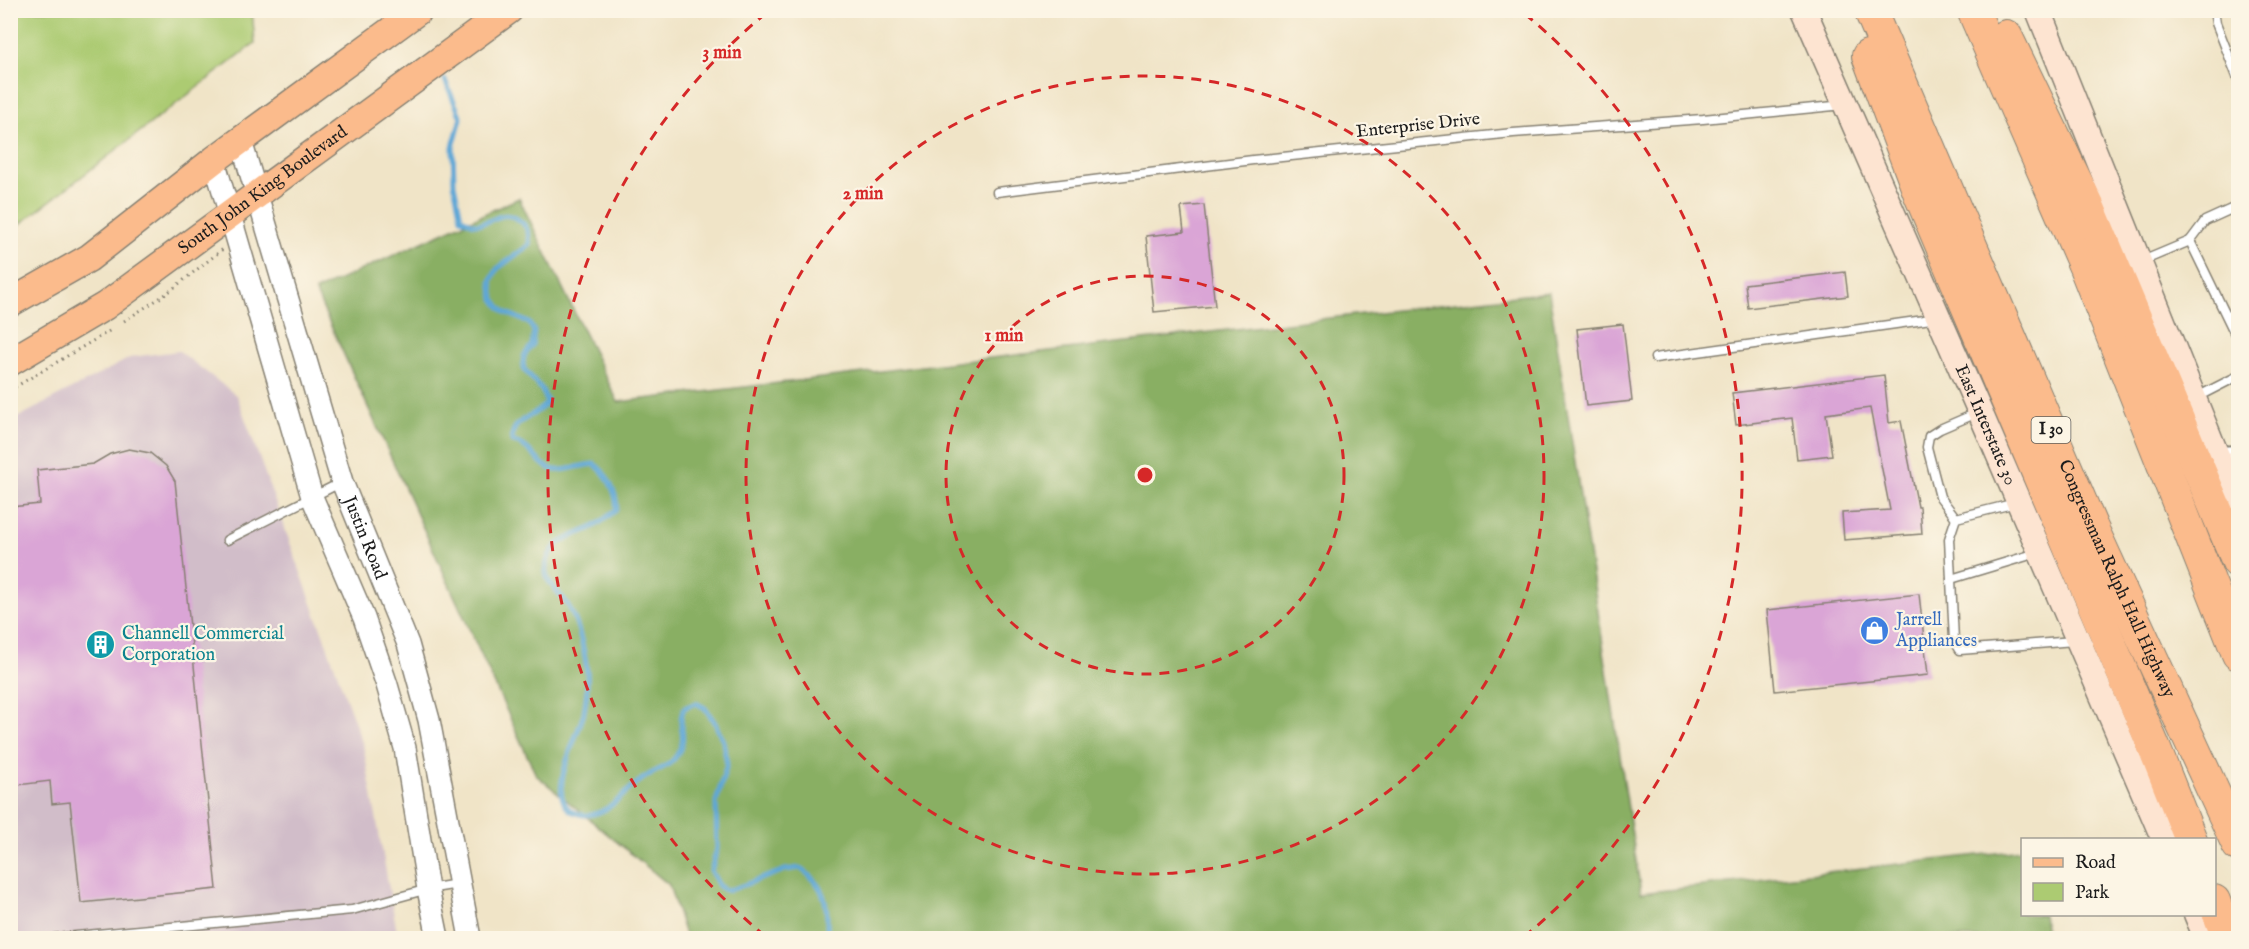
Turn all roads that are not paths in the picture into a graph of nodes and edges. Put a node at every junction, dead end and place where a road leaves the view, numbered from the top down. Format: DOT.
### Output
graph roads {
  1 [pos="419,10"];
  2 [pos="509,10"];
  3 [pos="1804,10"];
  4 [pos="1851,10"];
  5 [pos="1870,10"];
  6 [pos="1973,10"];
  7 [pos="1994,10"];
  8 [pos="2038,10"];
  9 [pos="2214,10"];
  10 [pos="2238,79"];
  11 [pos="1845,105"];
  12 [pos="241,141"];
  13 [pos="214,160"];
  14 [pos="997,192"];
  15 [pos="257,195"];
  16 [pos="2238,206"];
  17 [pos="231,214"];
  18 [pos="2190,241"];
  19 [pos="2139,262"];
  20 [pos="10,303"];
  21 [pos="1938,318"];
  22 [pos="2238,340"];
  23 [pos="1655,358"];
  24 [pos="10,362"];
  25 [pos="2238,376"];
  26 [pos="2195,398"];
  27 [pos="1980,412"];
  28 [pos="2228,455"];
  29 [pos="342,482"];
  30 [pos="312,497"];
  31 [pos="2019,502"];
  32 [pos="2238,508"];
  33 [pos="1956,518"];
  34 [pos="227,540"];
  35 [pos="2040,552"];
  36 [pos="2238,562"];
  37 [pos="1951,579"];
  38 [pos="2078,640"];
  39 [pos="2238,654"];
  40 [pos="2163,838"];
  41 [pos="2190,838"];
  42 [pos="2238,845"];
  43 [pos="460,884"];
  44 [pos="428,889"];
  45 [pos="2216,906"];
  46 [pos="2196,916"];
  47 [pos="55,939"];
  48 [pos="438,939"];
  49 [pos="470,939"];
  50 [pos="2206,939"];
  51 [pos="2228,939"];
  1 -- 12 [label="main road"];
  2 -- 15 [label="main road, South John King Boulevard"];
  3 -- 11 [label="main road, East Interstate 30"];
  4 -- 41 [label="highway"];
  5 -- 42 [label="highway, Congressman Ralph Hall Highway / I 30"];
  6 -- 39 [label="highway"];
  7 -- 36 [label="highway"];
  8 -- 19 [label="main road"];
  9 -- 10 [label="lane"];
  11 -- 14 [label="lane, Enterprise Drive"];
  11 -- 21 [label="main road, East Interstate 30"];
  12 -- 13 [label="main road"];
  12 -- 15 [label="street, Justin Road"];
  13 -- 17 [label="street, Justin Road"];
  13 -- 20 [label="main road"];
  15 -- 17 [label="main road, South John King Boulevard"];
  15 -- 29 [label="street, Justin Road"];
  16 -- 18 [label="lane"];
  17 -- 24 [label="main road, South John King Boulevard"];
  17 -- 30 [label="street, Justin Road"];
  18 -- 19 [label="lane"];
  18 -- 22 [label="lane"];
  19 -- 26 [label="main road"];
  21 -- 23 [label="lane"];
  21 -- 27 [label="main road, East Interstate 30"];
  25 -- 26 [label="lane"];
  26 -- 28 [label="main road"];
  27 -- 31 [label="main road, East Interstate 30"];
  27 -- 33 [label="lane"];
  28 -- 32 [label="main road"];
  29 -- 30 [label="lane"];
  29 -- 43 [label="street, Justin Road"];
  30 -- 34 [label="lane"];
  30 -- 44 [label="street, Justin Road"];
  31 -- 33 [label="lane"];
  31 -- 35 [label="main road, East Interstate 30"];
  33 -- 37 [label="lane"];
  35 -- 37 [label="lane"];
  35 -- 38 [label="main road, East Interstate 30"];
  37 -- 38 [label="lane"];
  38 -- 40 [label="main road, East Interstate 30"];
  43 -- 44 [label="lane"];
  43 -- 49 [label="street, Justin Road"];
  44 -- 47 [label="lane"];
  44 -- 48 [label="street, Justin Road"];
  45 -- 51 [label="highway"];
  46 -- 50 [label="main road"];
}
